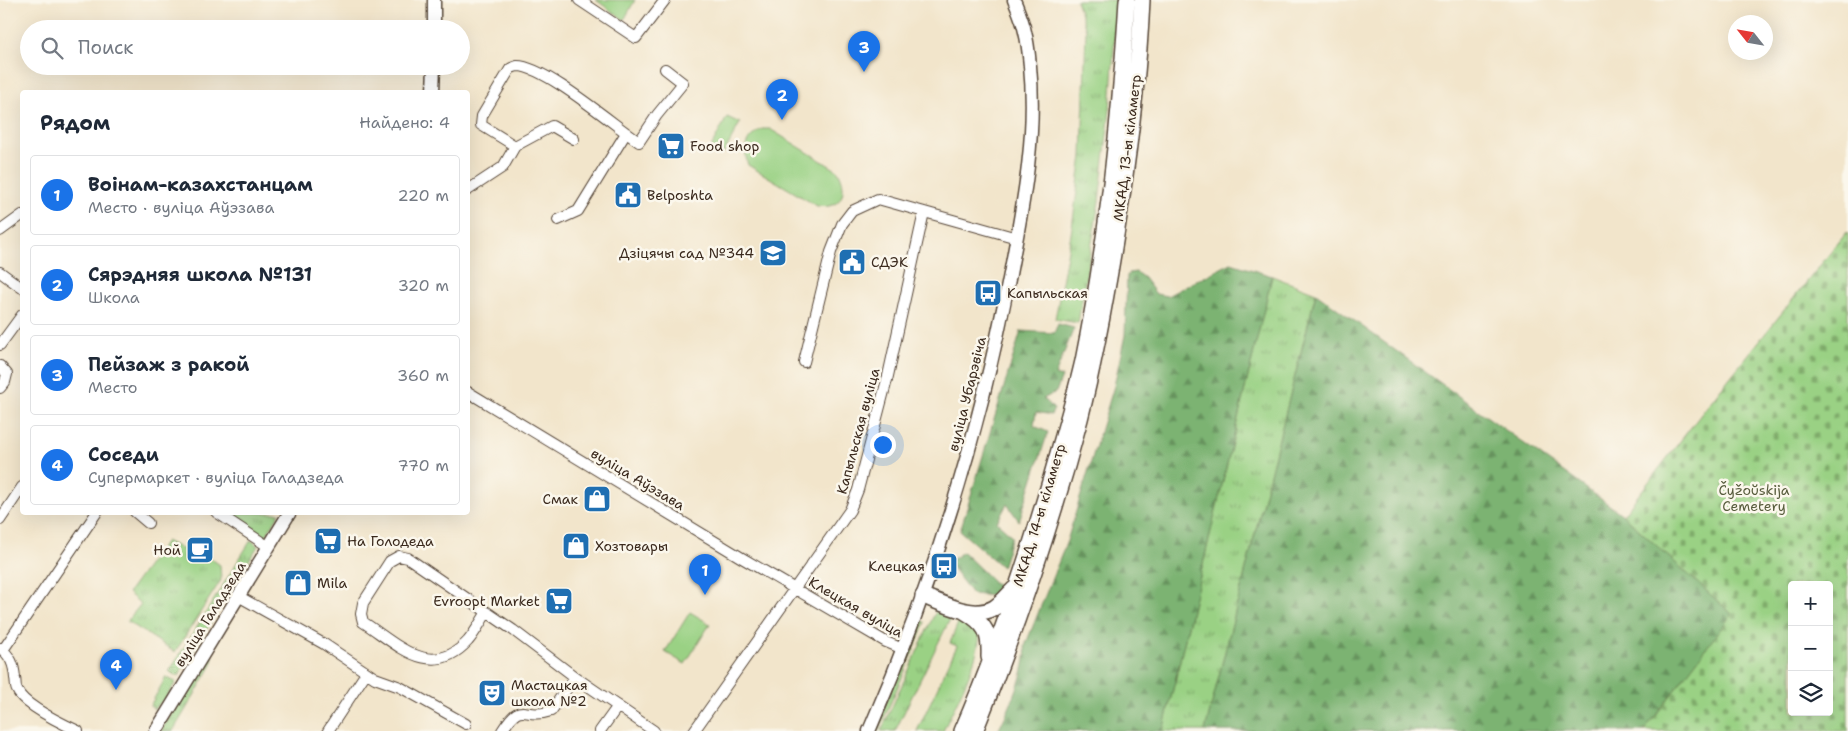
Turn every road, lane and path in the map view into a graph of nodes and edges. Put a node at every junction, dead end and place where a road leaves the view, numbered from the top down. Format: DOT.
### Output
graph roads {
  1 [pos="434,0"];
  2 [pos="579,0"];
  3 [pos="665,0"];
  4 [pos="1007,0"];
  5 [pos="1014,0"];
  6 [pos="1127,0"];
  7 [pos="1142,0"];
  8 [pos="434,20"];
  9 [pos="1028,50"];
  10 [pos="665,69"];
  11 [pos="434,75"];
  12 [pos="433,90"];
  13 [pos="626,133"];
  14 [pos="574,139"];
  15 [pos="515,146"];
  16 [pos="470,189"];
  17 [pos="924,212"];
  18 [pos="20,216"];
  19 [pos="558,220"];
  20 [pos="0,231"];
  21 [pos="1017,238"];
  22 [pos="0,272"];
  23 [pos="20,287"];
  24 [pos="1101,294"];
  25 [pos="20,318"];
  26 [pos="0,345"];
  27 [pos="804,362"];
  28 [pos="0,366"];
  29 [pos="0,388"];
  30 [pos="470,393"];
  31 [pos="20,491"];
  32 [pos="95,515"];
  33 [pos="139,515"];
  34 [pos="221,515"];
  35 [pos="288,515"];
  36 [pos="0,520"];
  37 [pos="148,523"];
  38 [pos="269,546"];
  39 [pos="1018,584"];
  40 [pos="795,589"];
  41 [pos="238,596"];
  42 [pos="923,596"];
  43 [pos="961,609"];
  44 [pos="487,612"];
  45 [pos="1,649"];
  46 [pos="903,649"];
  47 [pos="989,664"];
  48 [pos="366,672"];
  49 [pos="575,677"];
  50 [pos="618,706"];
  51 [pos="466,724"];
  52 [pos="78,731"];
  53 [pos="156,731"];
  54 [pos="328,731"];
  55 [pos="502,731"];
  56 [pos="600,731"];
  57 [pos="654,731"];
  58 [pos="694,731"];
  59 [pos="869,731"];
  60 [pos="962,731"];
  61 [pos="975,731"];
  1 -- 8 [label="main road"];
  2 -- 3 [label="street"];
  4 -- 9 [label="main road, вуліца Убарэвіча"];
  5 -- 9 [label="main road, вуліца Убарэвіча"];
  6 -- 24 [label="highway, МКАД, 13-ы кіламетр"];
  7 -- 24 [label="highway, МКАД, 13-ы кіламетр"];
  9 -- 21 [label="main road, вуліца Убарэвіча"];
  10 -- 13 [label="street"];
  11 -- 12 [label="main road"];
  13 -- 15 [label="street"];
  13 -- 19 [label="street"];
  14 -- 15 [label="street"];
  15 -- 16 [label="street"];
  17 -- 21 [label="street"];
  17 -- 27 [label="street"];
  17 -- 40 [label="street, Капыльская вуліца"];
  18 -- 20 [label="street"];
  21 -- 42 [label="main road, вуліца Убарэвіча"];
  22 -- 23 [label="street"];
  24 -- 39 [label="highway, МКАД, 14-ы кіламетр"];
  24 -- 61 [label="highway, МКАД, 14-ы кіламетр"];
  25 -- 26 [label="street"];
  28 -- 29 [label="street"];
  30 -- 40 [label="street, вуліца Аўэзава"];
  31 -- 36 [label="street"];
  32 -- 45 [label="street"];
  33 -- 37 [label="street"];
  34 -- 38 [label="street"];
  35 -- 38 [label="main road, вуліца Галадзеда"];
  38 -- 41 [label="main road, вуліца Галадзеда"];
  39 -- 43 [label="highway"];
  39 -- 47 [label="highway, МКАД, 14-ы кіламетр"];
  40 -- 46 [label="street, Клецкая вуліца"];
  40 -- 58 [label="street, Капыльская вуліца"];
  41 -- 48 [label="street"];
  41 -- 53 [label="main road, вуліца Галадзеда"];
  42 -- 43 [label="highway"];
  42 -- 46 [label="main road, вуліца Убарэвіча"];
  43 -- 47 [label="highway"];
  44 -- 44 [label="street"];
  44 -- 49 [label="street"];
  45 -- 52 [label="street"];
  46 -- 59 [label="main road, вуліца Убарэвіча"];
  47 -- 60 [label="highway, МКАД, 14-ы кіламетр"];
  48 -- 51 [label="street"];
  48 -- 54 [label="street"];
  49 -- 50 [label="street"];
  49 -- 55 [label="street"];
  50 -- 56 [label="street"];
  50 -- 57 [label="street"];
}
